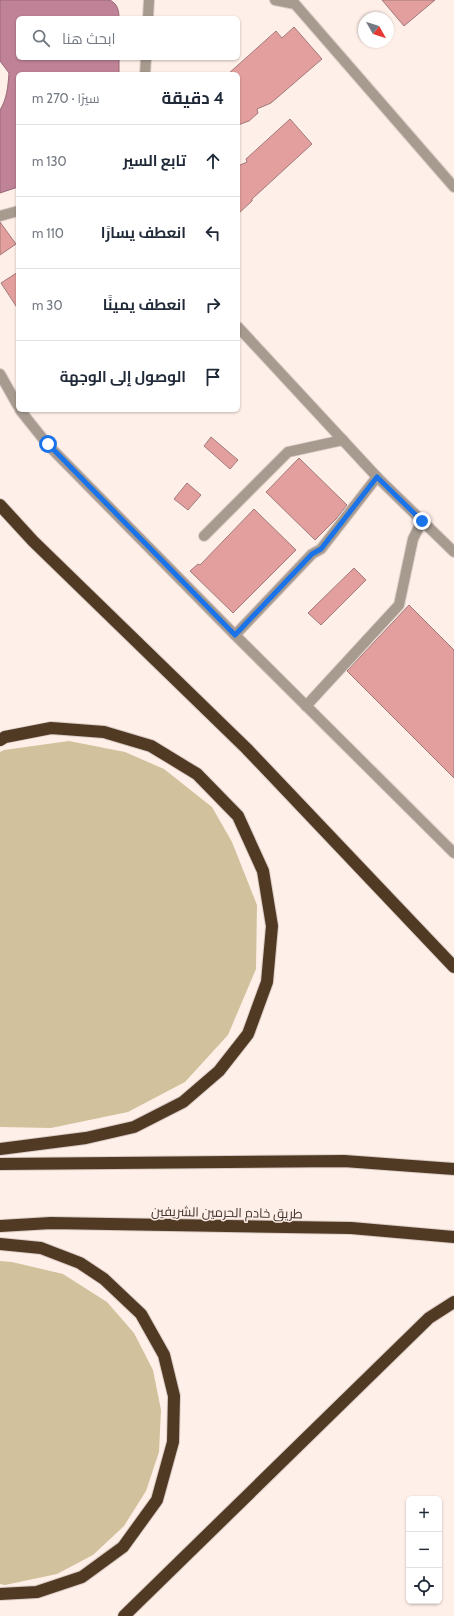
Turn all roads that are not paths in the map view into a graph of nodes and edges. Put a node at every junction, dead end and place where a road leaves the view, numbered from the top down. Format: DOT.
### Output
graph roads {
  1 [pos="149,0"];
  2 [pos="275,0"];
  3 [pos="298,2"];
  4 [pos="148,16"];
  5 [pos="146,60"];
  6 [pos="145,72"];
  7 [pos="454,187"];
  8 [pos="16,212"];
  9 [pos="0,216"];
  10 [pos="240,329"];
  11 [pos="0,374"];
  12 [pos="16,402"];
  13 [pos="22,412"];
  14 [pos="343,440"];
  15 [pos="377,477"];
  16 [pos="0,505"];
  17 [pos="422,521"];
  18 [pos="204,536"];
  19 [pos="454,552"];
  20 [pos="235,635"];
  21 [pos="306,706"];
  22 [pos="0,740"];
  23 [pos="454,853"];
  24 [pos="454,967"];
  25 [pos="0,1149"];
  26 [pos="0,1164"];
  27 [pos="454,1169"];
  28 [pos="0,1226"];
  29 [pos="454,1237"];
  30 [pos="0,1244"];
  31 [pos="454,1302"];
  32 [pos="0,1594"];
  33 [pos="124,1616"];
  1 -- 4 [label="street"];
  2 -- 3 [label="street"];
  3 -- 7 [label="street"];
  5 -- 6 [label="street"];
  8 -- 9 [label="street"];
  10 -- 14 [label="street"];
  11 -- 12 [label="street"];
  13 -- 20 [label="street"];
  14 -- 15 [label="street"];
  14 -- 18 [label="street"];
  15 -- 17 [label="street"];
  15 -- 20 [label="street"];
  16 -- 24 [label="highway"];
  17 -- 19 [label="street"];
  17 -- 21 [label="street"];
  20 -- 21 [label="street"];
  21 -- 23 [label="street"];
  22 -- 25 [label="highway"];
  26 -- 27 [label="highway"];
  28 -- 29 [label="highway, طريق خادم الحرمين الشريفين"];
  30 -- 32 [label="highway"];
  31 -- 33 [label="highway"];
}
